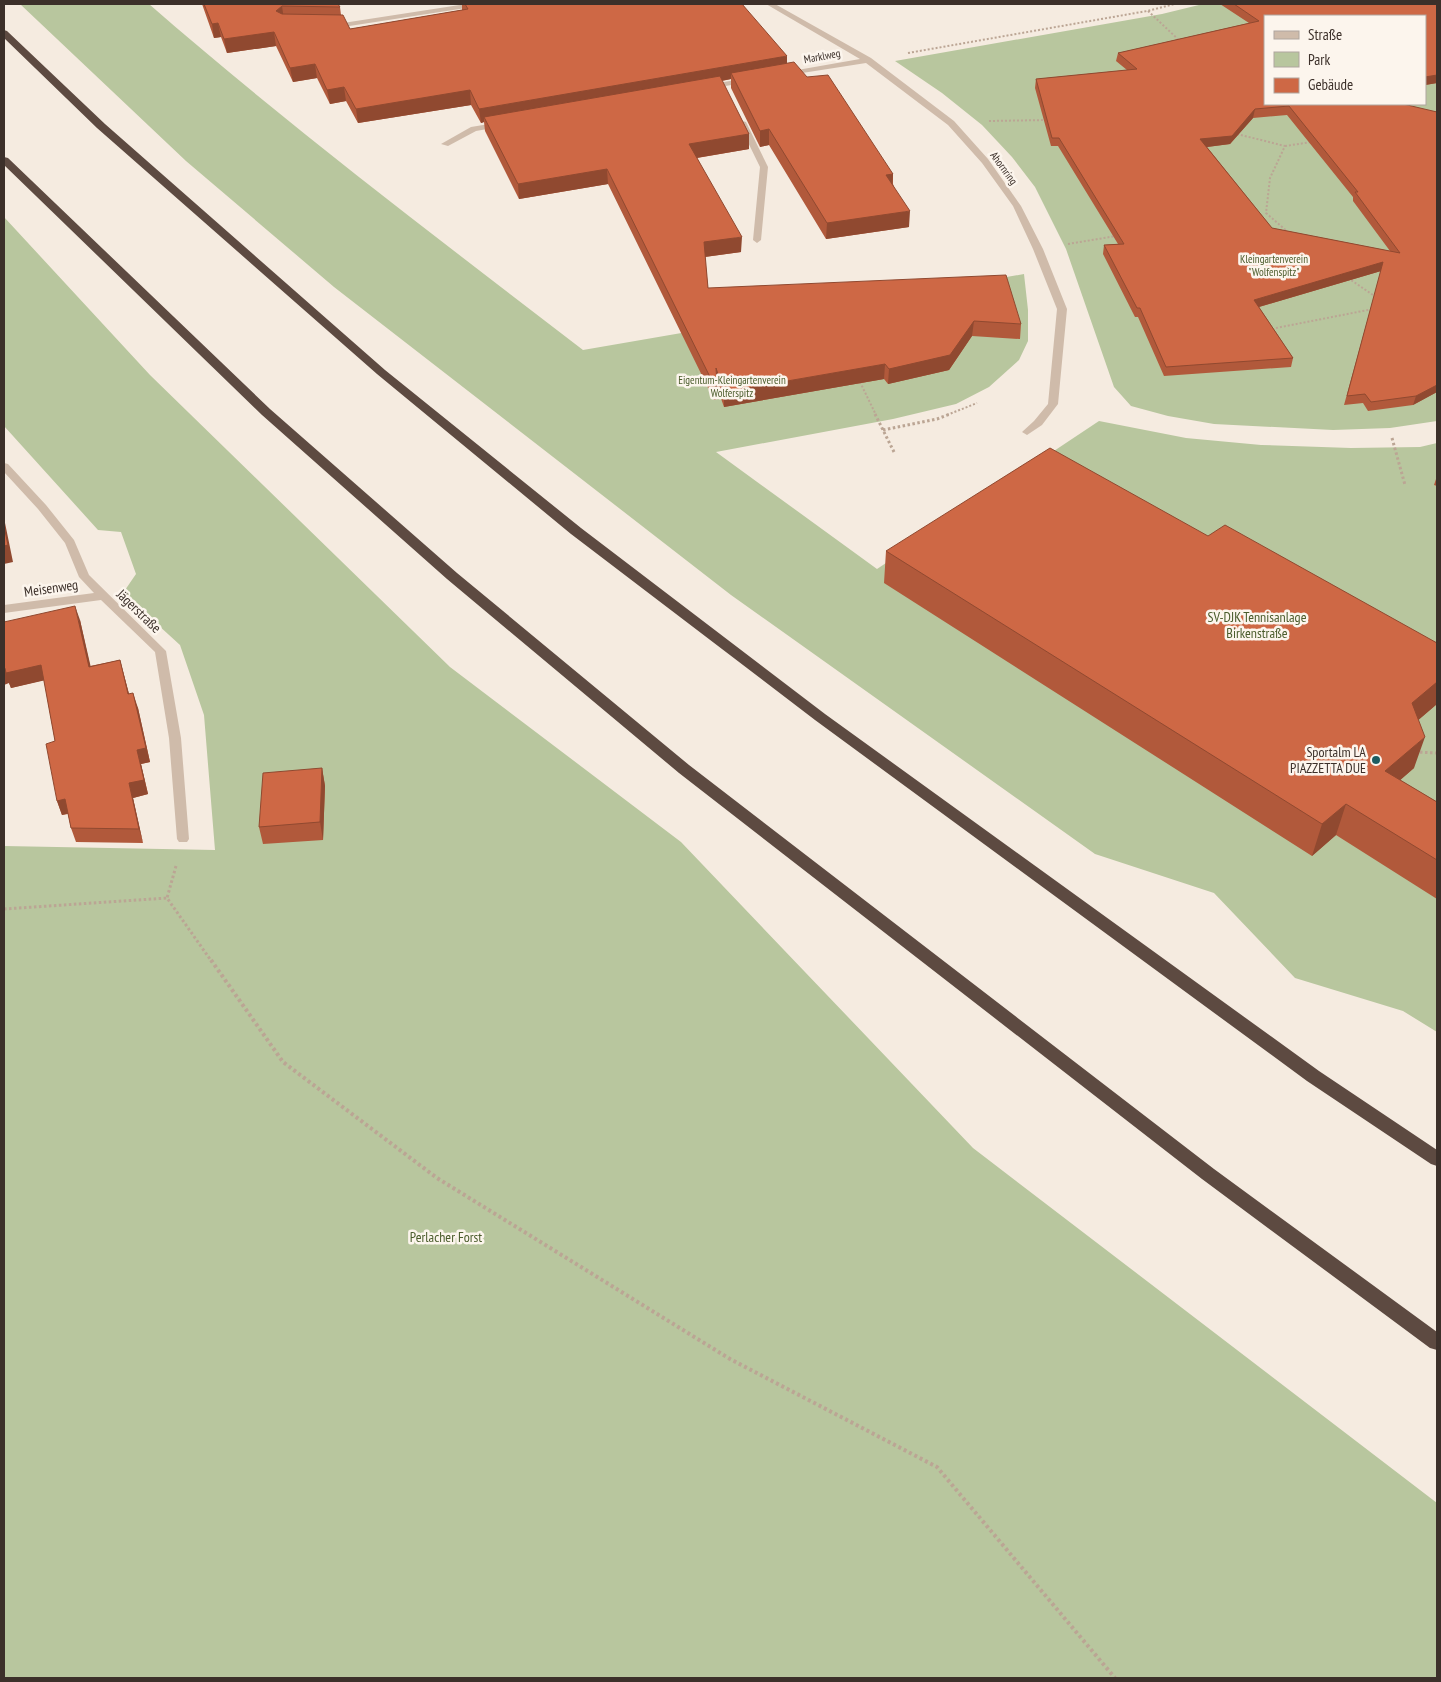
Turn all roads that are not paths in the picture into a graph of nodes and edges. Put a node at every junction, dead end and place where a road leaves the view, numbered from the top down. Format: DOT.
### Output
graph roads {
  1 [pos="479,4"];
  2 [pos="770,4"];
  3 [pos="323,25"];
  4 [pos="4,33"];
  5 [pos="868,60"];
  6 [pos="781,74"];
  7 [pos="752,79"];
  8 [pos="695,89"];
  9 [pos="740,117"];
  10 [pos="512,122"];
  11 [pos="445,144"];
  12 [pos="4,160"];
  13 [pos="757,240"];
  14 [pos="1027,432"];
  15 [pos="4,466"];
  16 [pos="102,596"];
  17 [pos="4,609"];
  18 [pos="183,839"];
  19 [pos="1437,1159"];
  20 [pos="1437,1342"];
  1 -- 3 [label="street"];
  2 -- 5 [label="street, Ahornring"];
  4 -- 19 [label="highway"];
  5 -- 6 [label="street, Marklweg"];
  5 -- 14 [label="street, Ahornring"];
  7 -- 8 [label="street"];
  9 -- 13 [label="street"];
  10 -- 11 [label="street"];
  12 -- 20 [label="highway"];
  15 -- 16 [label="street, Jägerstraße"];
  16 -- 17 [label="street, Meisenweg"];
  16 -- 18 [label="street, Jägerstraße"];
}
